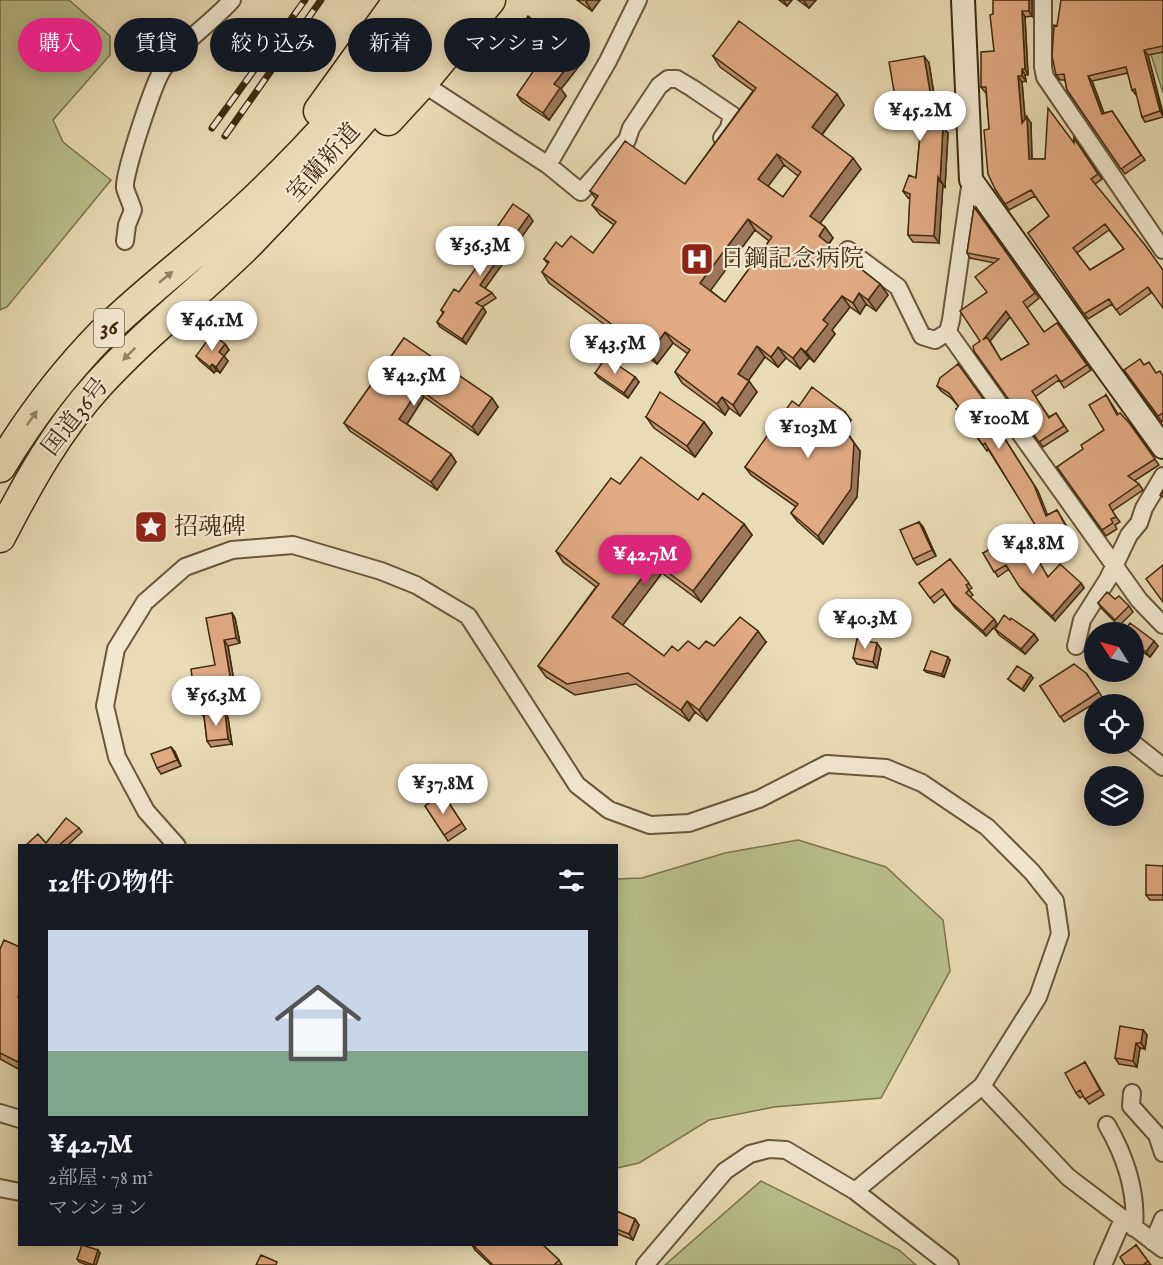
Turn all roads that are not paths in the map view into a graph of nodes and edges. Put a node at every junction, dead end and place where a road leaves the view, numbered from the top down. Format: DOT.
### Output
graph roads {
  1 [pos="232,0"];
  2 [pos="399,0"];
  3 [pos="434,0"];
  4 [pos="462,0"];
  5 [pos="490,0"];
  6 [pos="638,0"];
  7 [pos="963,0"];
  8 [pos="1043,0"];
  9 [pos="422,83"];
  10 [pos="363,103"];
  11 [pos="711,152"];
  12 [pos="548,165"];
  13 [pos="971,180"];
  14 [pos="243,211"];
  15 [pos="125,241"];
  16 [pos="848,250"];
  17 [pos="1163,250"];
  18 [pos="173,315"];
  19 [pos="948,332"];
  20 [pos="1163,447"];
  21 [pos="0,467"];
  22 [pos="1163,476"];
  23 [pos="0,537"];
  24 [pos="1114,566"];
  25 [pos="1163,624"];
  26 [pos="1076,646"];
  27 [pos="1144,752"];
  28 [pos="1163,767"];
  29 [pos="175,844"];
  30 [pos="982,1086"];
  31 [pos="1132,1093"];
  32 [pos="0,1113"];
  33 [pos="18,1118"];
  34 [pos="1107,1125"];
  35 [pos="1163,1153"];
  36 [pos="0,1188"];
  37 [pos="855,1191"];
  38 [pos="18,1192"];
  39 [pos="1163,1219"];
  40 [pos="1129,1223"];
  41 [pos="1158,1246"];
  42 [pos="645,1265"];
  43 [pos="950,1265"];
  44 [pos="1104,1265"];
  1 -- 15 [label="street"];
  2 -- 14 [label="highway"];
  3 -- 10 [label="highway, 室蘭新道 / 36"];
  4 -- 10 [label="highway, 室蘭新道 / 36"];
  5 -- 9 [label="highway"];
  6 -- 12 [label="street"];
  7 -- 13 [label="street"];
  8 -- 17 [label="street"];
  9 -- 12 [label="street"];
  9 -- 18 [label="highway"];
  10 -- 14 [label="highway, 室蘭新道 / 36"];
  10 -- 18 [label="highway, 室蘭新道 / 36"];
  11 -- 12 [label="street"];
  13 -- 19 [label="street"];
  13 -- 20 [label="street"];
  21 -- 14 [label="highway, 国道36号 / 36, one-way"];
  16 -- 19 [label="street"];
  18 -- 23 [label="highway, 国道36号 / 36, one-way"];
  19 -- 24 [label="street"];
  22 -- 24 [label="street"];
  24 -- 25 [label="street"];
  24 -- 26 [label="street"];
  27 -- 28 [label="street"];
  29 -- 30 [label="street"];
  30 -- 37 [label="street"];
  30 -- 40 [label="street"];
  31 -- 35 [label="street"];
  32 -- 33 [label="street"];
  34 -- 40 [label="street"];
  36 -- 38 [label="street"];
  37 -- 42 [label="street"];
  37 -- 43 [label="street"];
  39 -- 41 [label="street"];
  40 -- 41 [label="street"];
  40 -- 44 [label="street"];
}
